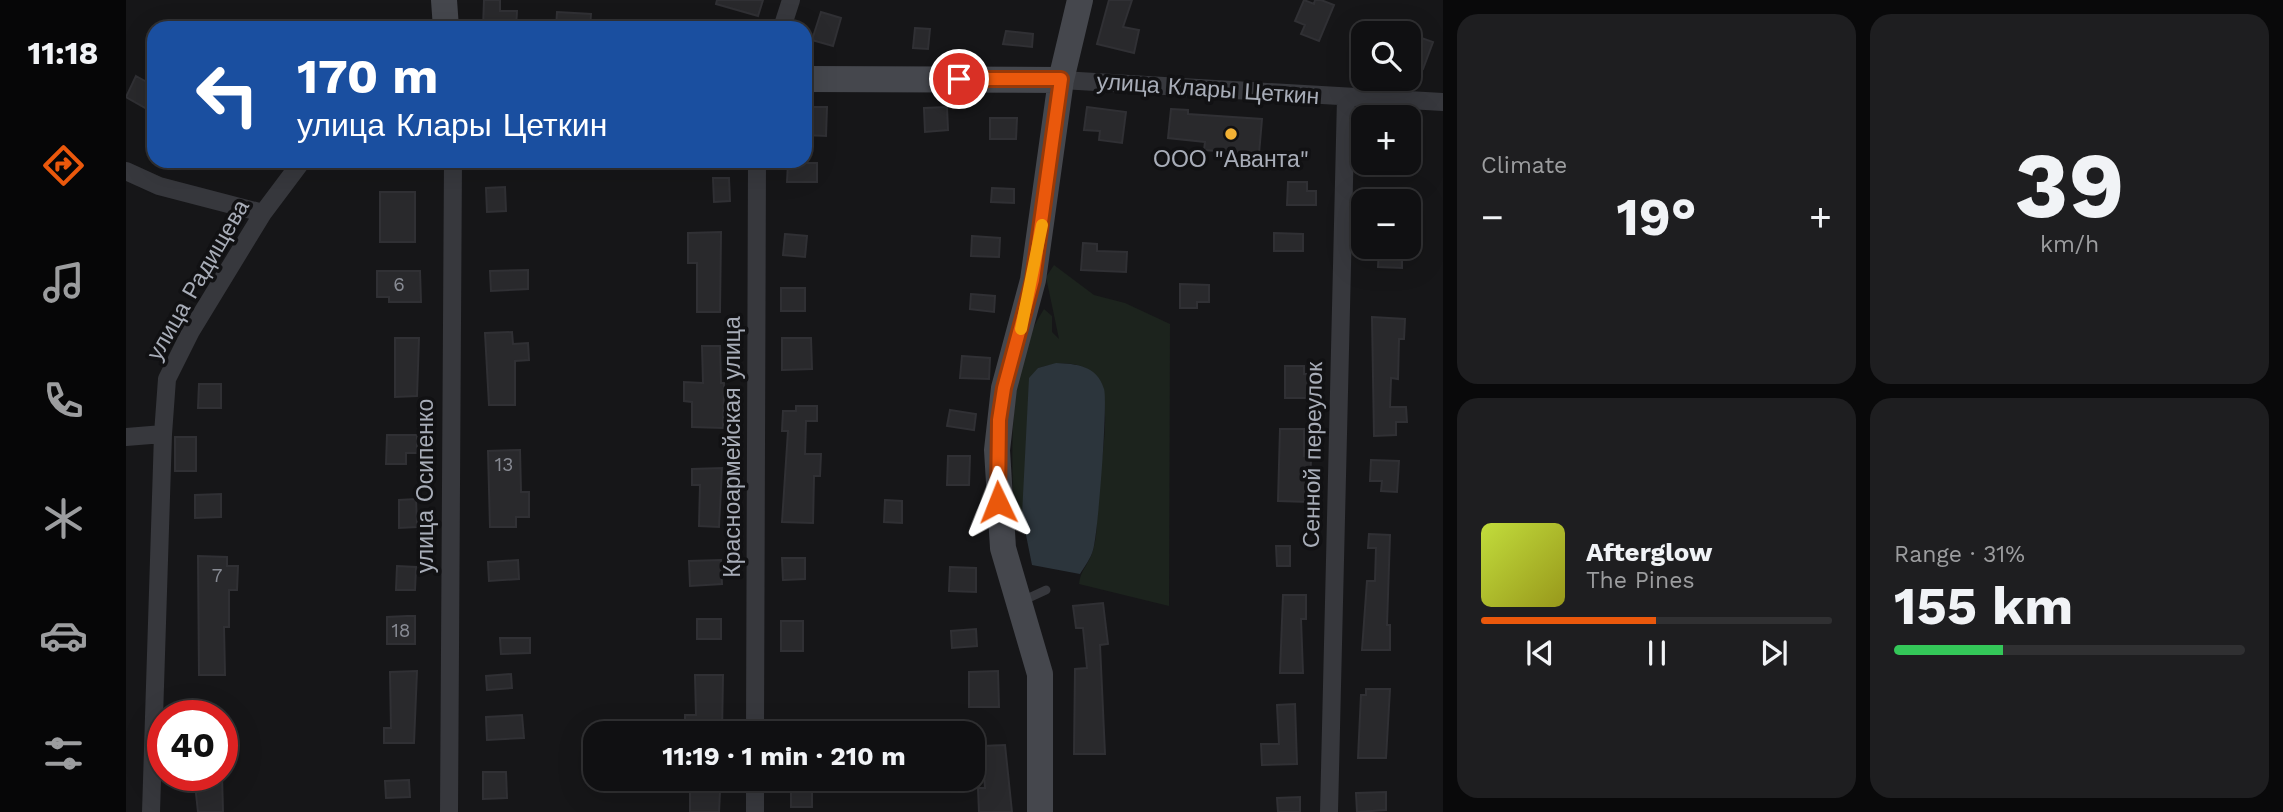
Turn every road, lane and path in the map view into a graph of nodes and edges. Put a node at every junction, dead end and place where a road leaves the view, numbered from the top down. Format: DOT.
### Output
graph roads {
  1 [pos="444,0"];
  2 [pos="791,0"];
  3 [pos="1080,0"];
  4 [pos="446,21"];
  5 [pos="784,21"];
  6 [pos="812,79"];
  7 [pos="1061,79"];
  8 [pos="1346,98"];
  9 [pos="1443,102"];
  10 [pos="297,168"];
  11 [pos="453,168"];
  12 [pos="757,168"];
  13 [pos="126,171"];
  14 [pos="263,213"];
  15 [pos="163,434"];
  16 [pos="126,437"];
  17 [pos="1046,590"];
  18 [pos="1018,602"];
  19 [pos="755,721"];
  20 [pos="755,791"];
  21 [pos="151,812"];
  22 [pos="449,812"];
  23 [pos="755,812"];
  24 [pos="1040,812"];
  25 [pos="1329,812"];
  1 -- 4 [label="street"];
  2 -- 5 [label="street"];
  3 -- 7 [label="street"];
  6 -- 7 [label="street, улица Клары Цеткин"];
  7 -- 8 [label="street, улица Клары Цеткин"];
  7 -- 18 [label="street"];
  8 -- 9 [label="street, улица Клары Цеткин"];
  8 -- 25 [label="street, Сенной переулок"];
  10 -- 14 [label="street, улица Радищева"];
  11 -- 22 [label="street, улица Осипенко"];
  12 -- 19 [label="street, Красноармейская улица"];
  13 -- 14 [label="street"];
  14 -- 15 [label="street, улица Радищева"];
  15 -- 16 [label="street"];
  15 -- 21 [label="street, улица Радищева"];
  17 -- 18 [label="lane"];
  18 -- 24 [label="street"];
  20 -- 23 [label="street"];
}
